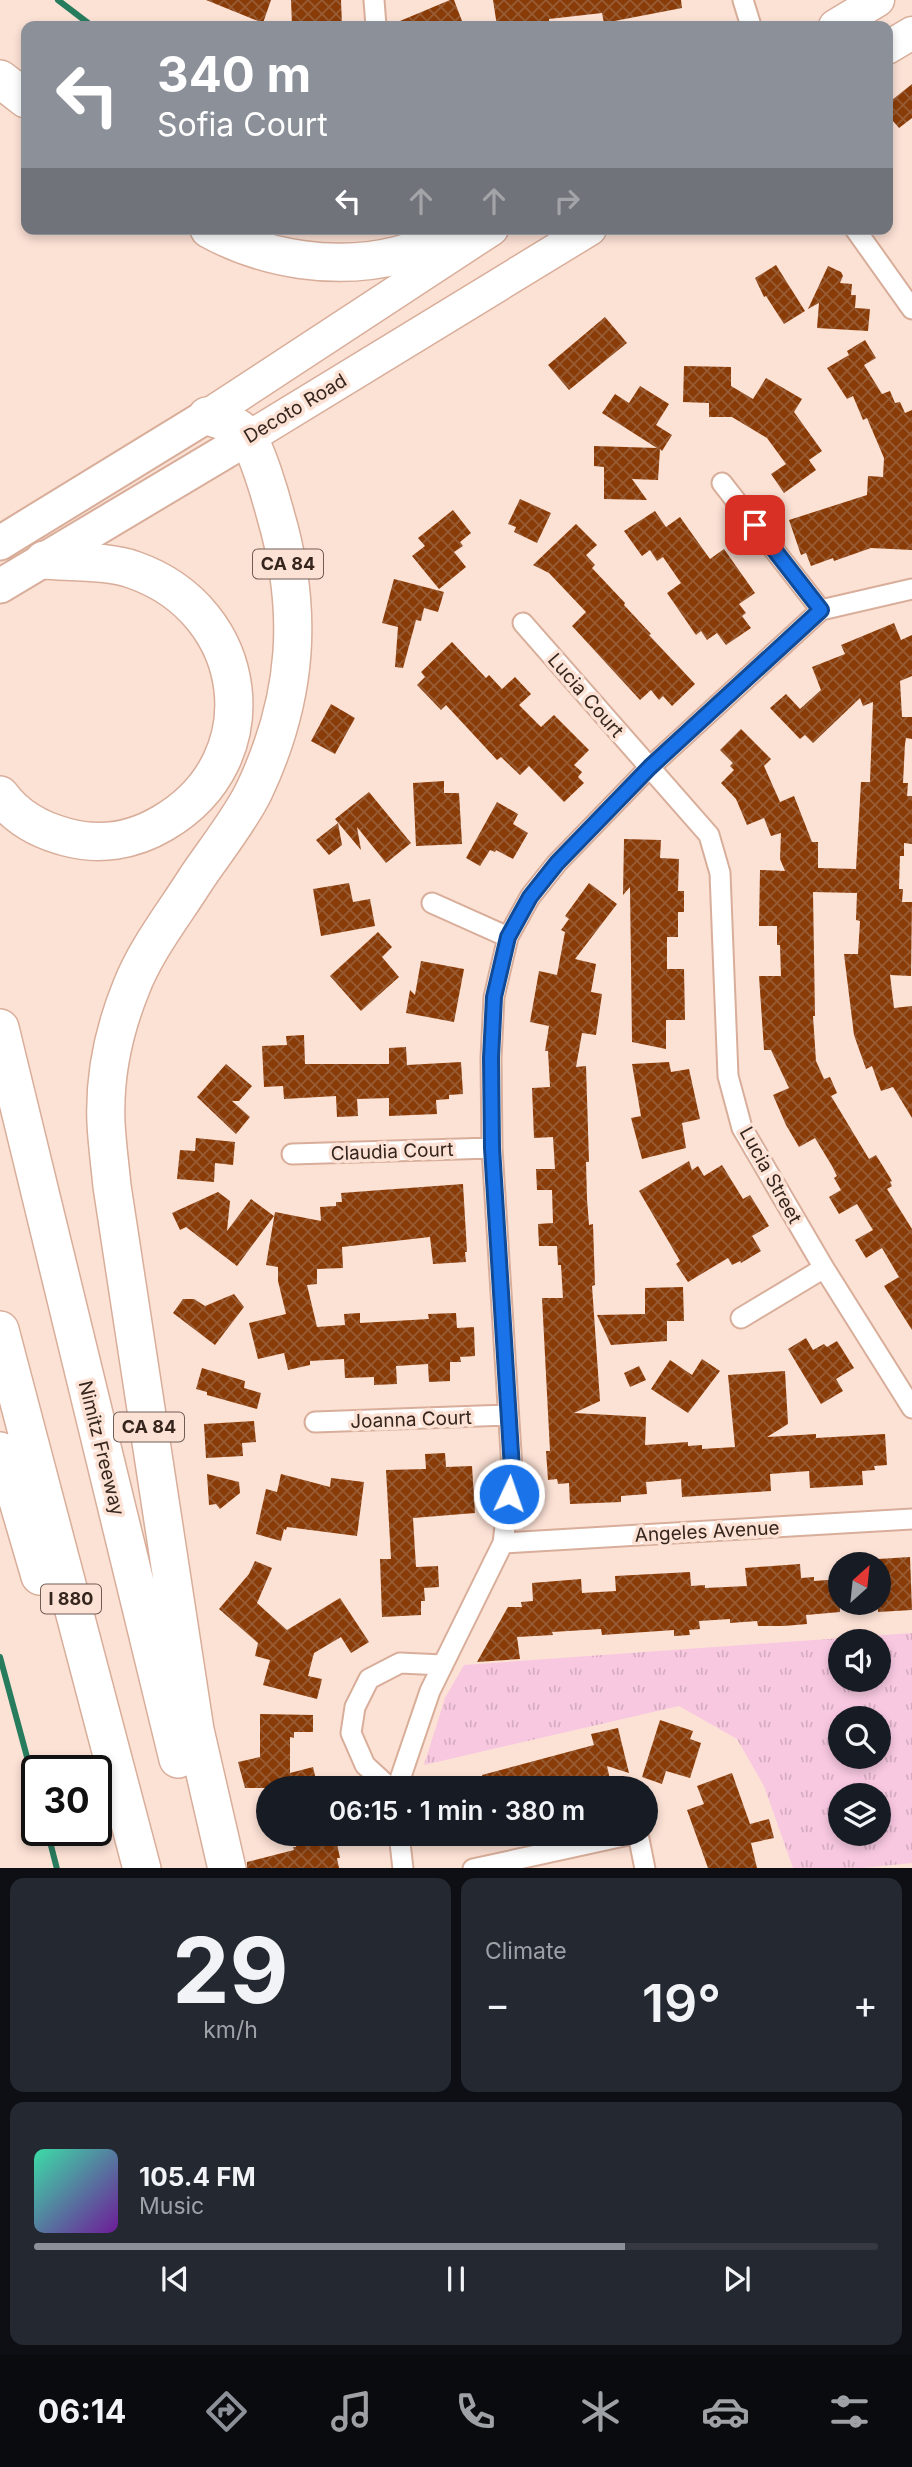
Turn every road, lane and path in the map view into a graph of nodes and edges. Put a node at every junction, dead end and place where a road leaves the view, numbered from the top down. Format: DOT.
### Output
graph roads {
  1 [pos="374,0"];
  2 [pos="743,0"];
  3 [pos="878,0"];
  4 [pos="376,21"];
  5 [pos="749,21"];
  6 [pos="843,21"];
  7 [pos="912,33"];
  8 [pos="893,44"];
  9 [pos="0,79"];
  10 [pos="21,95"];
  11 [pos="220,235"];
  12 [pos="450,235"];
  13 [pos="483,235"];
  14 [pos="580,235"];
  15 [pos="859,235"];
  16 [pos="912,309"];
  17 [pos="207,416"];
  18 [pos="248,438"];
  19 [pos="722,483"];
  20 [pos="0,543"];
  21 [pos="44,560"];
  22 [pos="0,586"];
  23 [pos="912,589"];
  24 [pos="821,610"];
  25 [pos="523,623"];
  26 [pos="650,767"];
  27 [pos="0,795"];
  28 [pos="432,902"];
  29 [pos="508,937"];
  30 [pos="0,1028"];
  31 [pos="492,1148"];
  32 [pos="292,1154"];
  33 [pos="824,1268"];
  34 [pos="741,1318"];
  35 [pos="0,1330"];
  36 [pos="912,1408"];
  37 [pos="507,1415"];
  38 [pos="315,1422"];
  39 [pos="0,1451"];
  40 [pos="912,1519"];
  41 [pos="503,1543"];
  42 [pos="443,1665"];
  43 [pos="377,1776"];
  44 [pos="401,1776"];
  45 [pos="401,1846"];
  46 [pos="578,1846"];
  47 [pos="639,1846"];
  48 [pos="142,1868"];
  49 [pos="205,1868"];
  50 [pos="227,1868"];
  51 [pos="403,1868"];
  52 [pos="473,1868"];
  53 [pos="645,1868"];
  1 -- 4 [label="street"];
  2 -- 5 [label="street"];
  3 -- 6 [label="main road"];
  7 -- 8 [label="main road"];
  9 -- 10 [label="highway"];
  11 -- 12 [label="highway"];
  13 -- 17 [label="main road, Decoto Road"];
  14 -- 18 [label="main road, Decoto Road"];
  15 -- 16 [label="street"];
  17 -- 18 [label="highway"];
  17 -- 20 [label="highway, Decoto Road"];
  18 -- 21 [label="highway, Decoto Road"];
  18 -- 50 [label="highway, CA 84"];
  19 -- 24 [label="street"];
  21 -- 22 [label="highway, Decoto Road"];
  21 -- 27 [label="highway"];
  23 -- 24 [label="street"];
  24 -- 26 [label="street"];
  25 -- 26 [label="street, Lucia Court"];
  26 -- 29 [label="street"];
  26 -- 33 [label="street, Lucia Street"];
  28 -- 29 [label="street"];
  29 -- 31 [label="street"];
  30 -- 49 [label="highway, Nimitz Freeway"];
  31 -- 32 [label="street, Claudia Court"];
  31 -- 37 [label="street"];
  33 -- 34 [label="street"];
  33 -- 36 [label="street, Lucia Street"];
  35 -- 48 [label="highway, I 880"];
  37 -- 38 [label="street, Joanna Court"];
  37 -- 41 [label="street"];
  39 -- 48 [label="highway"];
  40 -- 41 [label="street, Angeles Avenue"];
  41 -- 42 [label="street"];
  42 -- 43 [label="street"];
  42 -- 44 [label="street"];
  45 -- 51 [label="street"];
  46 -- 52 [label="street"];
  47 -- 53 [label="street"];
}
